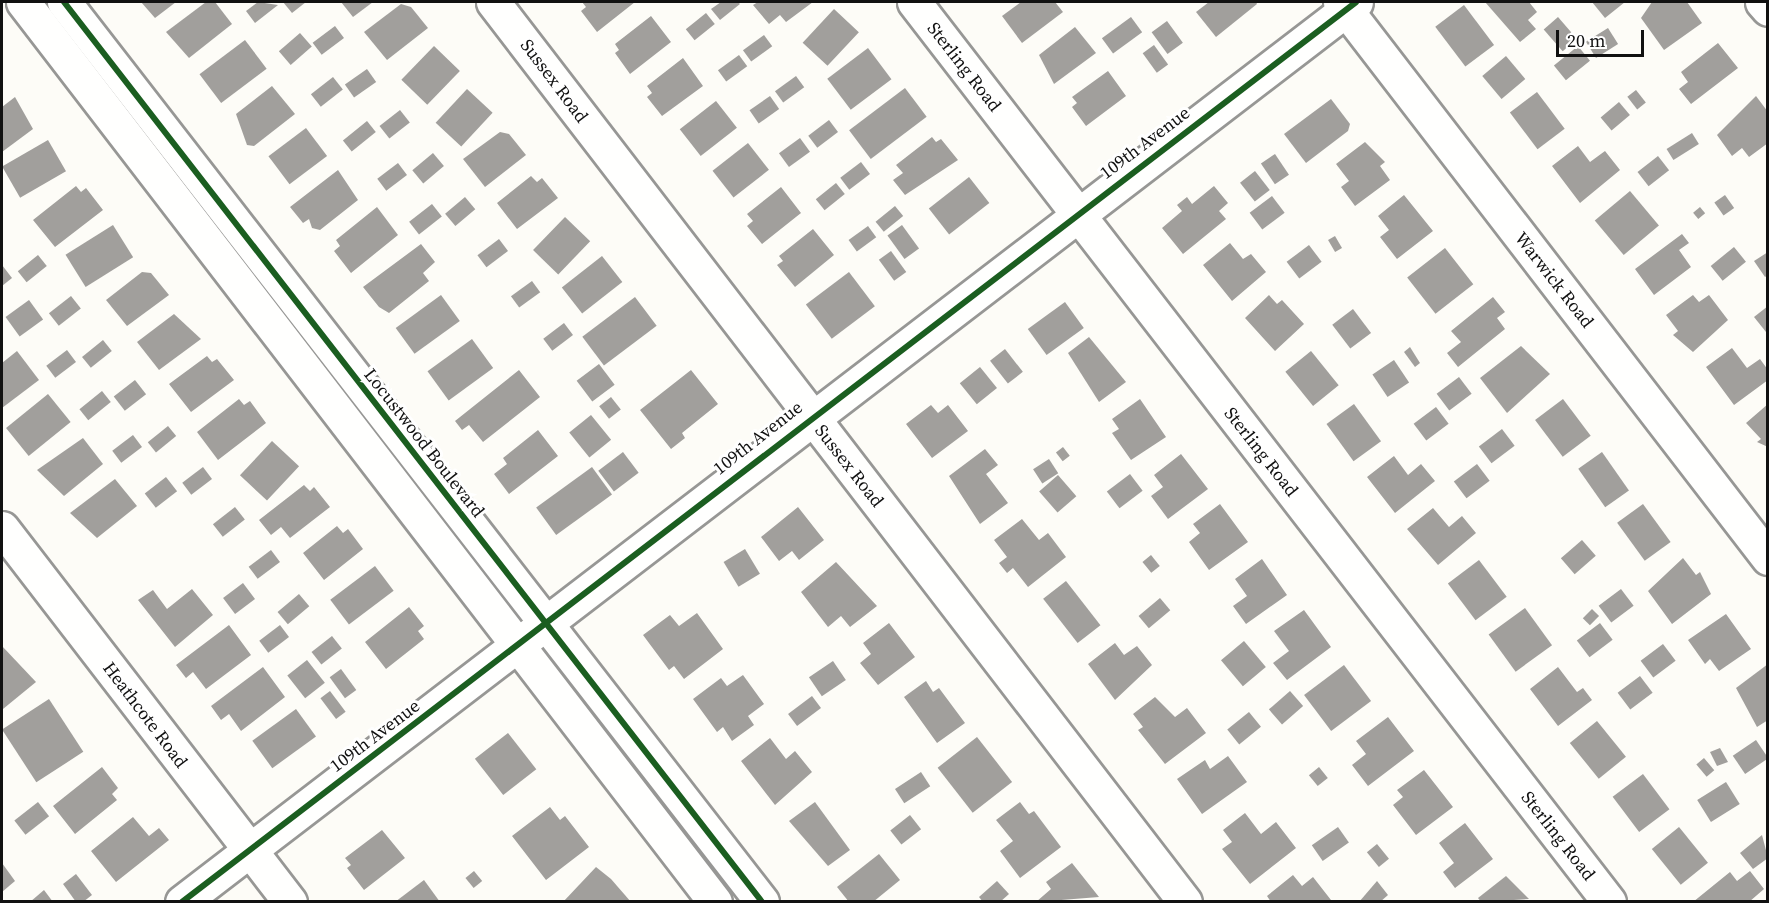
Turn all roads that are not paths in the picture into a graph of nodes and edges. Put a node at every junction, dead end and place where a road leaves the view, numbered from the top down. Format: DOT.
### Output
graph roads {
  1 [pos="23,2"];
  2 [pos="64,2"];
  3 [pos="493,2"];
  4 [pos="914,2"];
  5 [pos="1762,2"];
  6 [pos="1347,4"];
  7 [pos="1767,9"];
  8 [pos="1077,213"];
  9 [pos="238,227"];
  10 [pos="212,247"];
  11 [pos="810,416"];
  12 [pos="2,528"];
  13 [pos="1767,558"];
  14 [pos="546,625"];
  15 [pos="517,647"];
  16 [pos="248,850"];
  17 [pos="183,902"];
  18 [pos="290,902"];
  19 [pos="715,902"];
  20 [pos="762,902"];
  21 [pos="1185,902"];
  22 [pos="1609,902"];
  1 -- 10 [label="street"];
  2 -- 9 [label="street, Locustwood Boulevard"];
  3 -- 11 [label="street, Sussex Road"];
  4 -- 8 [label="street, Sterling Road"];
  5 -- 7 [label="street"];
  6 -- 8 [label="street, 109th Avenue"];
  6 -- 13 [label="street, Warwick Road"];
  8 -- 11 [label="street, 109th Avenue"];
  8 -- 22 [label="street, Sterling Road"];
  9 -- 10 [label="street"];
  9 -- 14 [label="street, Locustwood Boulevard"];
  10 -- 15 [label="street"];
  11 -- 14 [label="street, 109th Avenue"];
  11 -- 21 [label="street, Sussex Road"];
  12 -- 16 [label="street, Heathcote Road"];
  14 -- 15 [label="street, 109th Avenue"];
  14 -- 20 [label="street, Locustwood Boulevard"];
  15 -- 16 [label="street, 109th Avenue"];
  15 -- 19 [label="street"];
  16 -- 17 [label="street, 109th Avenue"];
  16 -- 18 [label="street, Heathcote Road"];
}
